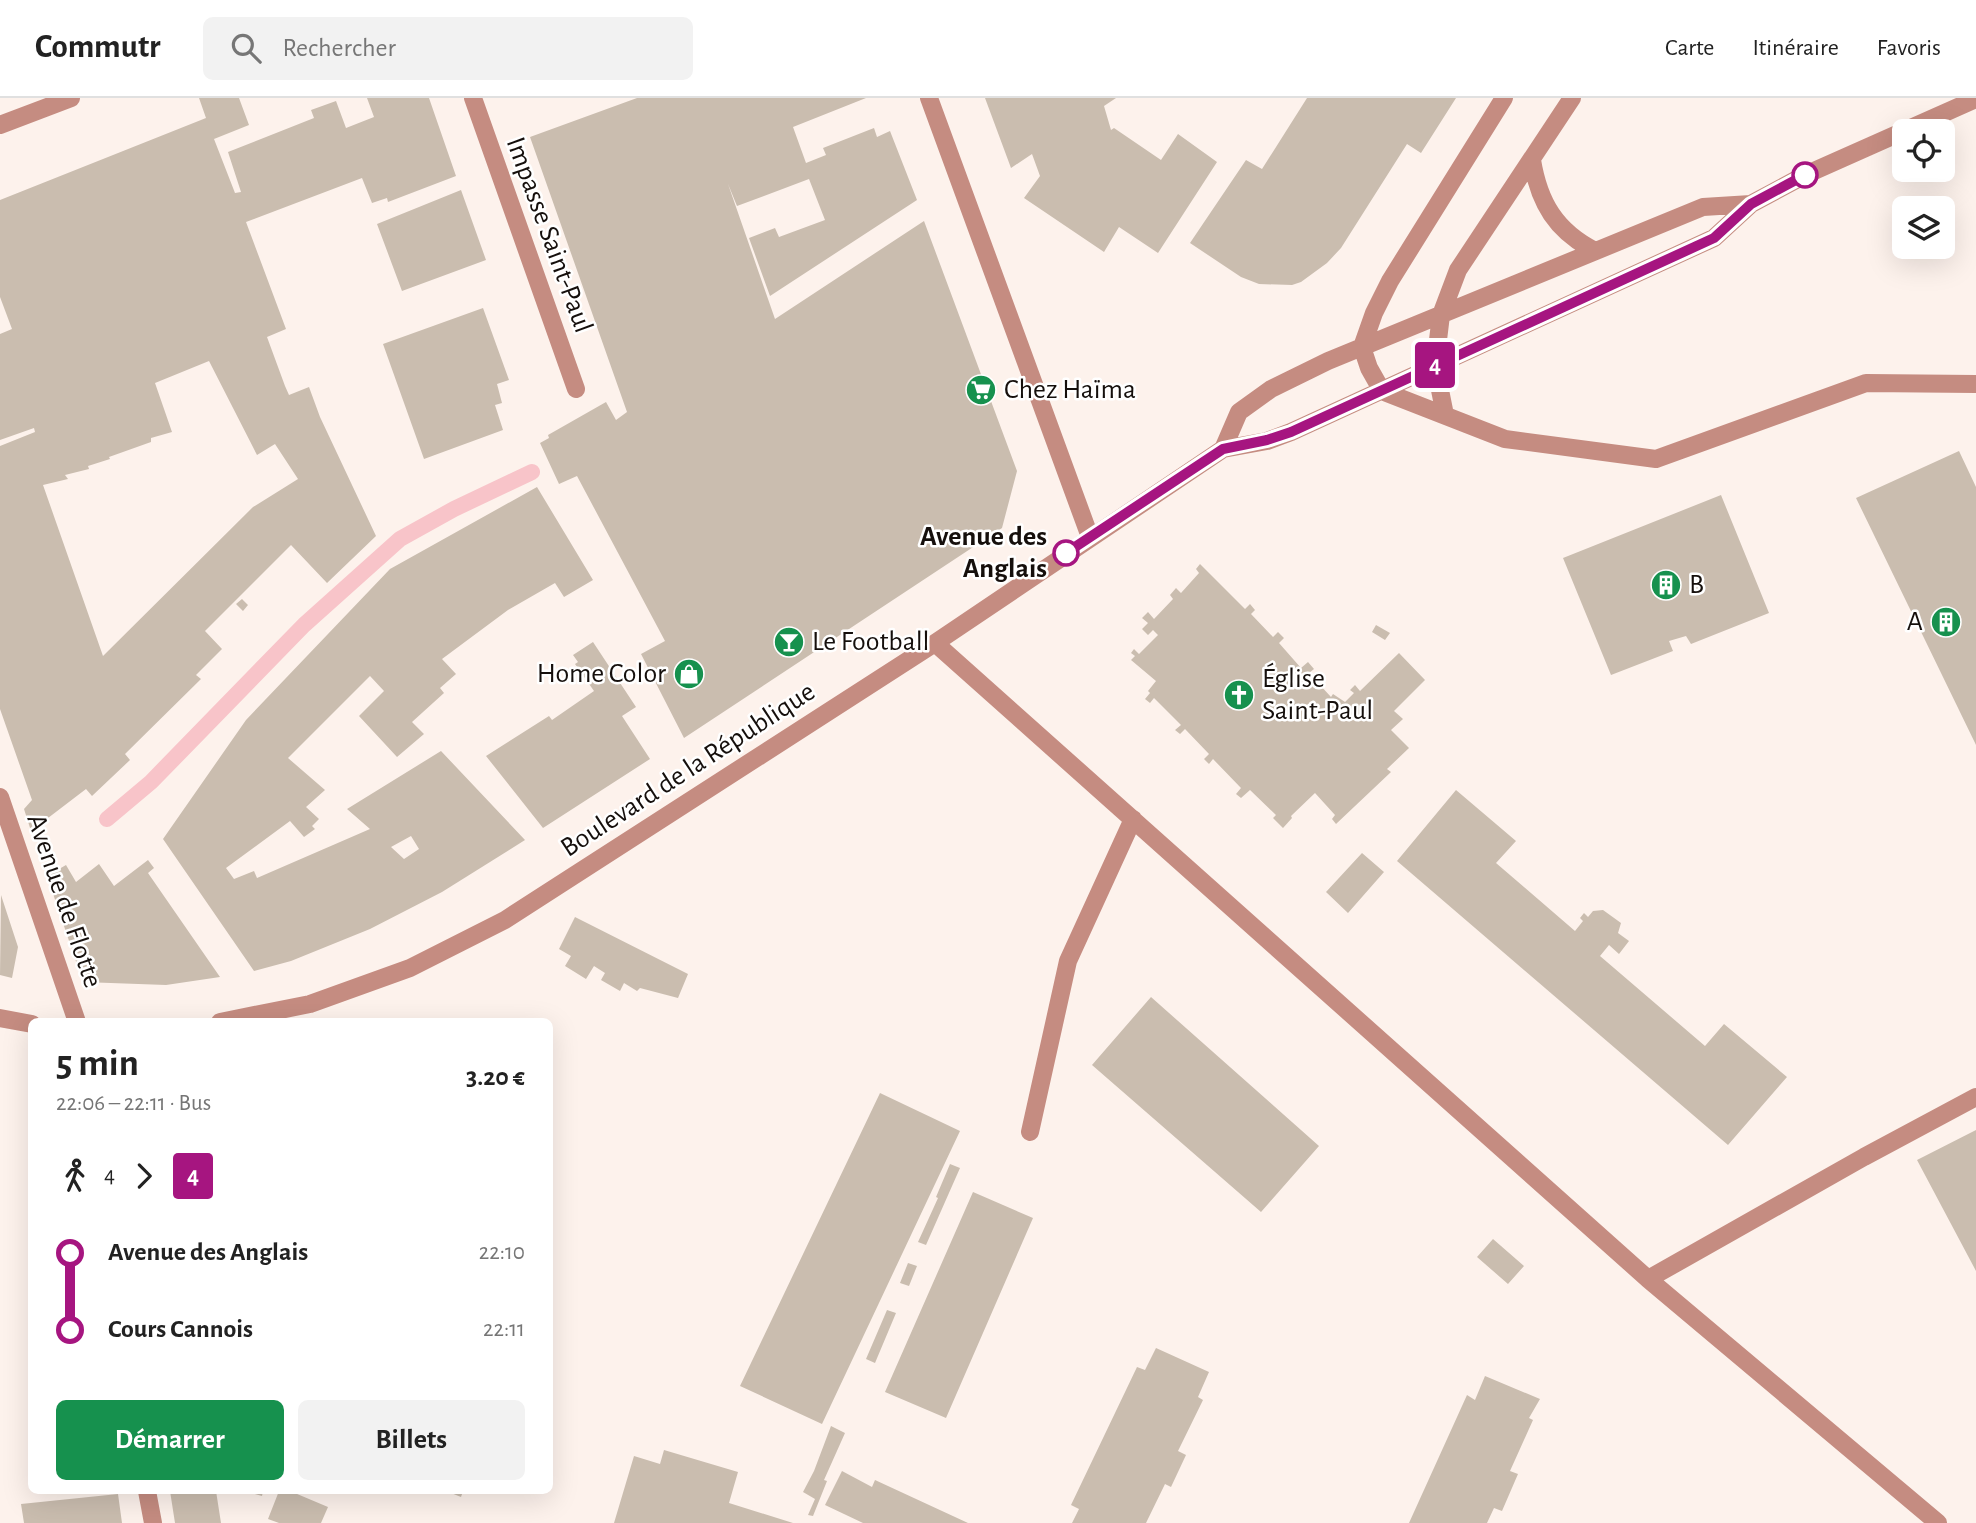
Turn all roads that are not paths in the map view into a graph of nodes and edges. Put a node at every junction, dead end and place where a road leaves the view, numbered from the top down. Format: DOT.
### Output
graph roads {
  1 [pos="71,98"];
  2 [pos="473,98"];
  3 [pos="929,98"];
  4 [pos="1504,98"];
  5 [pos="1572,98"];
  6 [pos="1976,99"];
  7 [pos="0,125"];
  8 [pos="1531,160"];
  9 [pos="1751,204"];
  10 [pos="1595,251"];
  11 [pos="1441,316"];
  12 [pos="1362,347"];
  13 [pos="1434,365"];
  14 [pos="1976,384"];
  15 [pos="576,389"];
  16 [pos="1382,391"];
  17 [pos="1445,415"];
  18 [pos="1223,449"];
  19 [pos="1090,537"];
  20 [pos="935,643"];
  21 [pos="0,797"];
  22 [pos="1133,819"];
  23 [pos="0,1018"];
  24 [pos="77,1018"];
  25 [pos="240,1018"];
  26 [pos="28,1023"];
  27 [pos="1976,1097"];
  28 [pos="1030,1132"];
  29 [pos="1648,1279"];
  30 [pos="148,1494"];
  31 [pos="153,1523"];
  32 [pos="1938,1523"];
  1 -- 7 [label="street"];
  2 -- 15 [label="street, Impasse Saint-Paul"];
  3 -- 19 [label="street"];
  4 -- 12 [label="street"];
  5 -- 8 [label="street"];
  6 -- 9 [label="street, Boulevard de la République"];
  8 -- 10 [label="street"];
  8 -- 11 [label="street"];
  9 -- 10 [label="street, Boulevard de la République"];
  9 -- 13 [label="street, Boulevard de la République"];
  10 -- 11 [label="street, Boulevard de la République"];
  11 -- 12 [label="street, Boulevard de la République"];
  11 -- 13 [label="street"];
  12 -- 16 [label="street"];
  12 -- 18 [label="street, Boulevard de la République"];
  13 -- 16 [label="street, Boulevard de la République"];
  13 -- 17 [label="street"];
  14 -- 17 [label="street"];
  16 -- 17 [label="street"];
  16 -- 18 [label="street, Boulevard de la République"];
  18 -- 19 [label="street, Boulevard de la République"];
  19 -- 20 [label="street, Boulevard de la République"];
  20 -- 22 [label="street"];
  20 -- 25 [label="street, Boulevard de la République"];
  21 -- 24 [label="street, Avenue de Flotte"];
  22 -- 28 [label="street"];
  22 -- 29 [label="street"];
  23 -- 26 [label="street"];
  27 -- 29 [label="street"];
  29 -- 32 [label="street"];
  30 -- 31 [label="street"];
}
